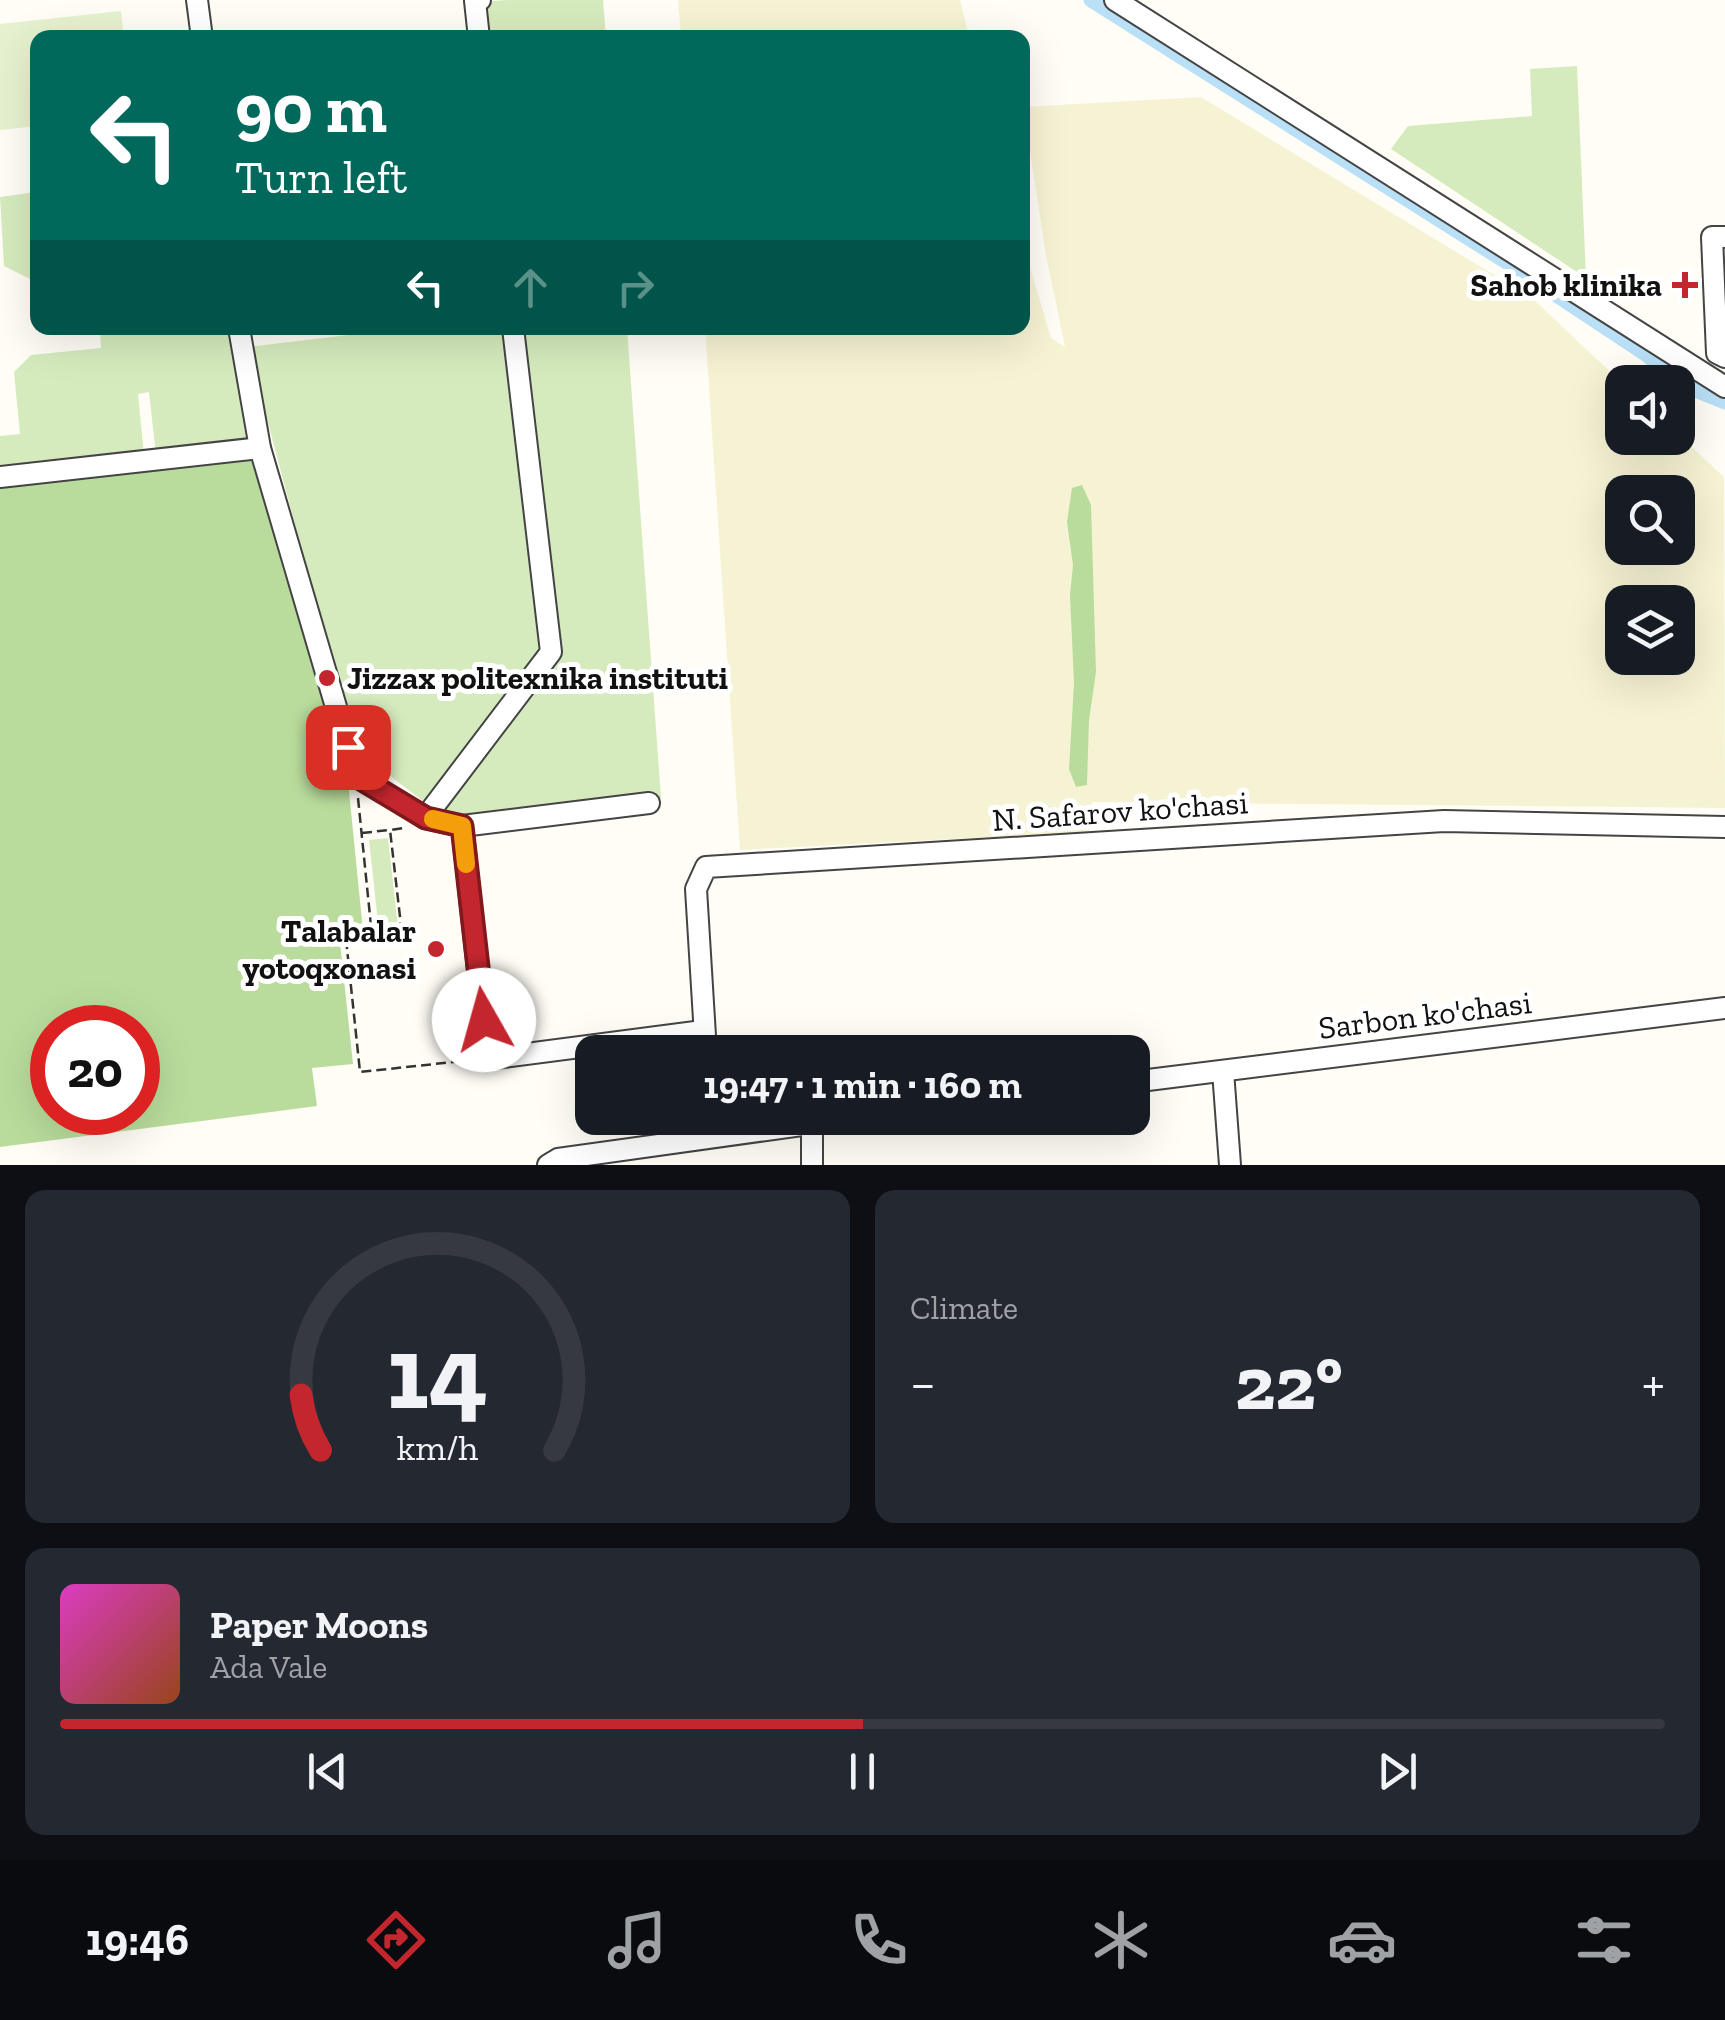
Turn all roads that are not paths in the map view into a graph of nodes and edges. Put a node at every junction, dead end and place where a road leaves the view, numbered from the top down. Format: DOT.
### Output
graph roads {
  1 [pos="197,0"];
  2 [pos="480,0"];
  3 [pos="1116,0"];
  4 [pos="201,30"];
  5 [pos="478,30"];
  6 [pos="1725,236"];
  7 [pos="239,335"];
  8 [pos="514,335"];
  9 [pos="1725,357"];
  10 [pos="1725,388"];
  11 [pos="260,448"];
  12 [pos="0,478"];
  13 [pos="649,802"];
  14 [pos="426,818"];
  15 [pos="462,826"];
  16 [pos="1725,828"];
  17 [pos="1725,1008"];
  18 [pos="704,1035"];
  19 [pos="575,1052"];
  20 [pos="1223,1071"];
  21 [pos="1150,1080"];
  22 [pos="678,1135"];
  23 [pos="812,1135"];
  24 [pos="555,1163"];
  25 [pos="812,1165"];
  26 [pos="1230,1165"];
  1 -- 4 [label="street"];
  2 -- 5 [label="street"];
  3 -- 10 [label="street"];
  6 -- 9 [label="street"];
  7 -- 11 [label="street"];
  8 -- 14 [label="street"];
  11 -- 12 [label="street"];
  11 -- 14 [label="street"];
  13 -- 15 [label="street"];
  14 -- 15 [label="street"];
  15 -- 19 [label="street"];
  16 -- 18 [label="street, N. Safarov ko'chasi"];
  17 -- 20 [label="street, Sarbon ko'chasi"];
  20 -- 21 [label="street, Sarbon ko'chasi"];
  20 -- 26 [label="street"];
  22 -- 24 [label="street"];
  23 -- 25 [label="street"];
}
